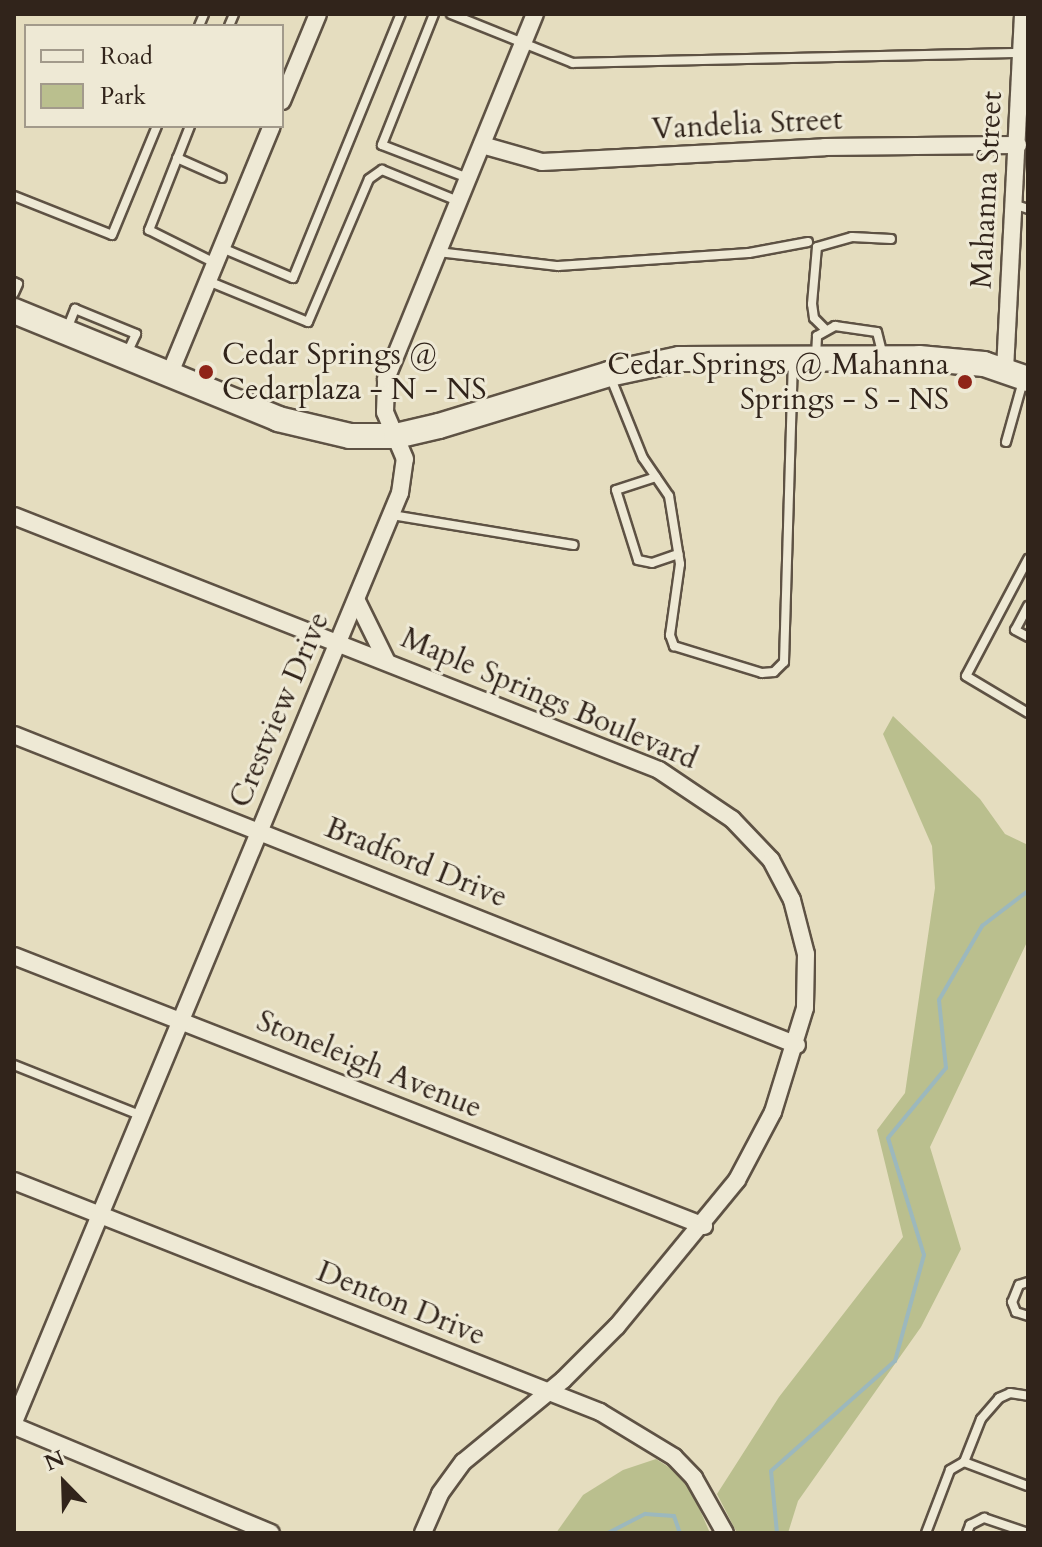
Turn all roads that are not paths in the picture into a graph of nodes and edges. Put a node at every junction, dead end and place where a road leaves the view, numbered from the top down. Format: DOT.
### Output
graph roads {
  1 [pos="318,14"];
  2 [pos="401,14"];
  3 [pos="434,14"];
  4 [pos="451,14"];
  5 [pos="535,14"];
  6 [pos="1023,14"];
  7 [pos="523,45"];
  8 [pos="1022,53"];
  9 [pos="1024,95"];
  10 [pos="284,96"];
  11 [pos="156,128"];
  12 [pos="189,128"];
  13 [pos="271,128"];
  14 [pos="482,145"];
  15 [pos="1018,145"];
  16 [pos="177,158"];
  17 [pos="222,178"];
  18 [pos="468,178"];
  19 [pos="1022,190"];
  20 [pos="14,196"];
  21 [pos="459,202"];
  22 [pos="1022,207"];
  23 [pos="891,239"];
  24 [pos="808,242"];
  25 [pos="438,252"];
  26 [pos="218,255"];
  27 [pos="208,281"];
  28 [pos="14,282"];
  29 [pos="14,293"];
  30 [pos="14,311"];
  31 [pos="824,328"];
  32 [pos="805,356"];
  33 [pos="883,357"];
  34 [pos="170,373"];
  35 [pos="609,374"];
  36 [pos="1019,375"];
  37 [pos="396,436"];
  38 [pos="1006,442"];
  39 [pos="656,477"];
  40 [pos="392,515"];
  41 [pos="14,516"];
  42 [pos="574,545"];
  43 [pos="678,554"];
  44 [pos="1028,559"];
  45 [pos="357,601"];
  46 [pos="1028,606"];
  47 [pos="1028,637"];
  48 [pos="339,643"];
  49 [pos="387,661"];
  50 [pos="1028,713"];
  51 [pos="14,735"];
  52 [pos="259,831"];
  53 [pos="14,956"];
  54 [pos="182,1021"];
  55 [pos="797,1045"];
  56 [pos="14,1065"];
  57 [pos="142,1116"];
  58 [pos="14,1181"];
  59 [pos="101,1215"];
  60 [pos="704,1226"];
  61 [pos="1028,1282"];
  62 [pos="1028,1316"];
  63 [pos="548,1392"];
  64 [pos="1028,1396"];
  65 [pos="14,1424"];
  66 [pos="964,1462"];
  67 [pos="1028,1486"];
  68 [pos="271,1533"];
  69 [pos="423,1533"];
  70 [pos="725,1533"];
  71 [pos="926,1533"];
  72 [pos="967,1533"];
  73 [pos="1028,1533"];
  1 -- 10 [label="street"];
  2 -- 26 [label="lane"];
  3 -- 18 [label="lane"];
  4 -- 7 [label="lane"];
  5 -- 7 [label="street, Crestview Drive"];
  6 -- 8 [label="street, Mahanna Street"];
  7 -- 8 [label="lane"];
  7 -- 14 [label="street, Crestview Drive"];
  8 -- 9 [label="street, Mahanna Street"];
  9 -- 15 [label="street, Mahanna Street"];
  11 -- 20 [label="lane"];
  12 -- 16 [label="lane"];
  13 -- 26 [label="street"];
  14 -- 15 [label="street, Vandelia Street"];
  14 -- 18 [label="street, Crestview Drive"];
  15 -- 19 [label="street, Mahanna Street"];
  16 -- 17 [label="lane"];
  16 -- 26 [label="lane"];
  18 -- 21 [label="street, Crestview Drive"];
  19 -- 22 [label="street, Mahanna Street"];
  21 -- 25 [label="street, Crestview Drive"];
  21 -- 27 [label="lane"];
  22 -- 36 [label="street, Mahanna Street"];
  23 -- 31 [label="lane"];
  24 -- 25 [label="lane"];
  25 -- 37 [label="street, Crestview Drive"];
  26 -- 27 [label="street"];
  27 -- 34 [label="street"];
  28 -- 29 [label="lane"];
  30 -- 34 [label="main road"];
  31 -- 32 [label="lane"];
  31 -- 33 [label="lane"];
  32 -- 33 [label="main road"];
  32 -- 35 [label="main road"];
  32 -- 43 [label="lane"];
  33 -- 36 [label="main road"];
  34 -- 37 [label="main road"];
  35 -- 37 [label="main road"];
  35 -- 39 [label="lane"];
  36 -- 38 [label="lane"];
  37 -- 40 [label="street, Crestview Drive"];
  39 -- 43 [label="lane"];
  39 -- 43 [label="lane"];
  40 -- 42 [label="lane"];
  40 -- 45 [label="street, Crestview Drive"];
  41 -- 48 [label="street, Maple Springs Boulevard"];
  44 -- 50 [label="lane"];
  45 -- 48 [label="street, Crestview Drive"];
  45 -- 49 [label="street"];
  46 -- 47 [label="lane"];
  48 -- 49 [label="street, Maple Springs Boulevard"];
  48 -- 52 [label="street, Crestview Drive"];
  49 -- 55 [label="street, Maple Springs Boulevard"];
  51 -- 52 [label="street, Bradford Drive"];
  52 -- 54 [label="street, Crestview Drive"];
  52 -- 55 [label="street, Bradford Drive"];
  53 -- 54 [label="street, Stoneleigh Avenue"];
  54 -- 57 [label="street, Crestview Drive"];
  54 -- 60 [label="street, Stoneleigh Avenue"];
  55 -- 60 [label="street, Maple Springs Boulevard"];
  56 -- 57 [label="lane"];
  57 -- 59 [label="street, Crestview Drive"];
  58 -- 59 [label="street, Denton Drive"];
  59 -- 63 [label="street, Denton Drive"];
  59 -- 65 [label="street, Crestview Drive"];
  60 -- 63 [label="street, Maple Springs Boulevard"];
  61 -- 62 [label="lane"];
  63 -- 69 [label="street, Maple Springs Boulevard"];
  63 -- 70 [label="street, Denton Drive"];
  64 -- 66 [label="lane"];
  65 -- 68 [label="street"];
  66 -- 67 [label="lane"];
  66 -- 71 [label="lane"];
  72 -- 73 [label="lane"];
}
